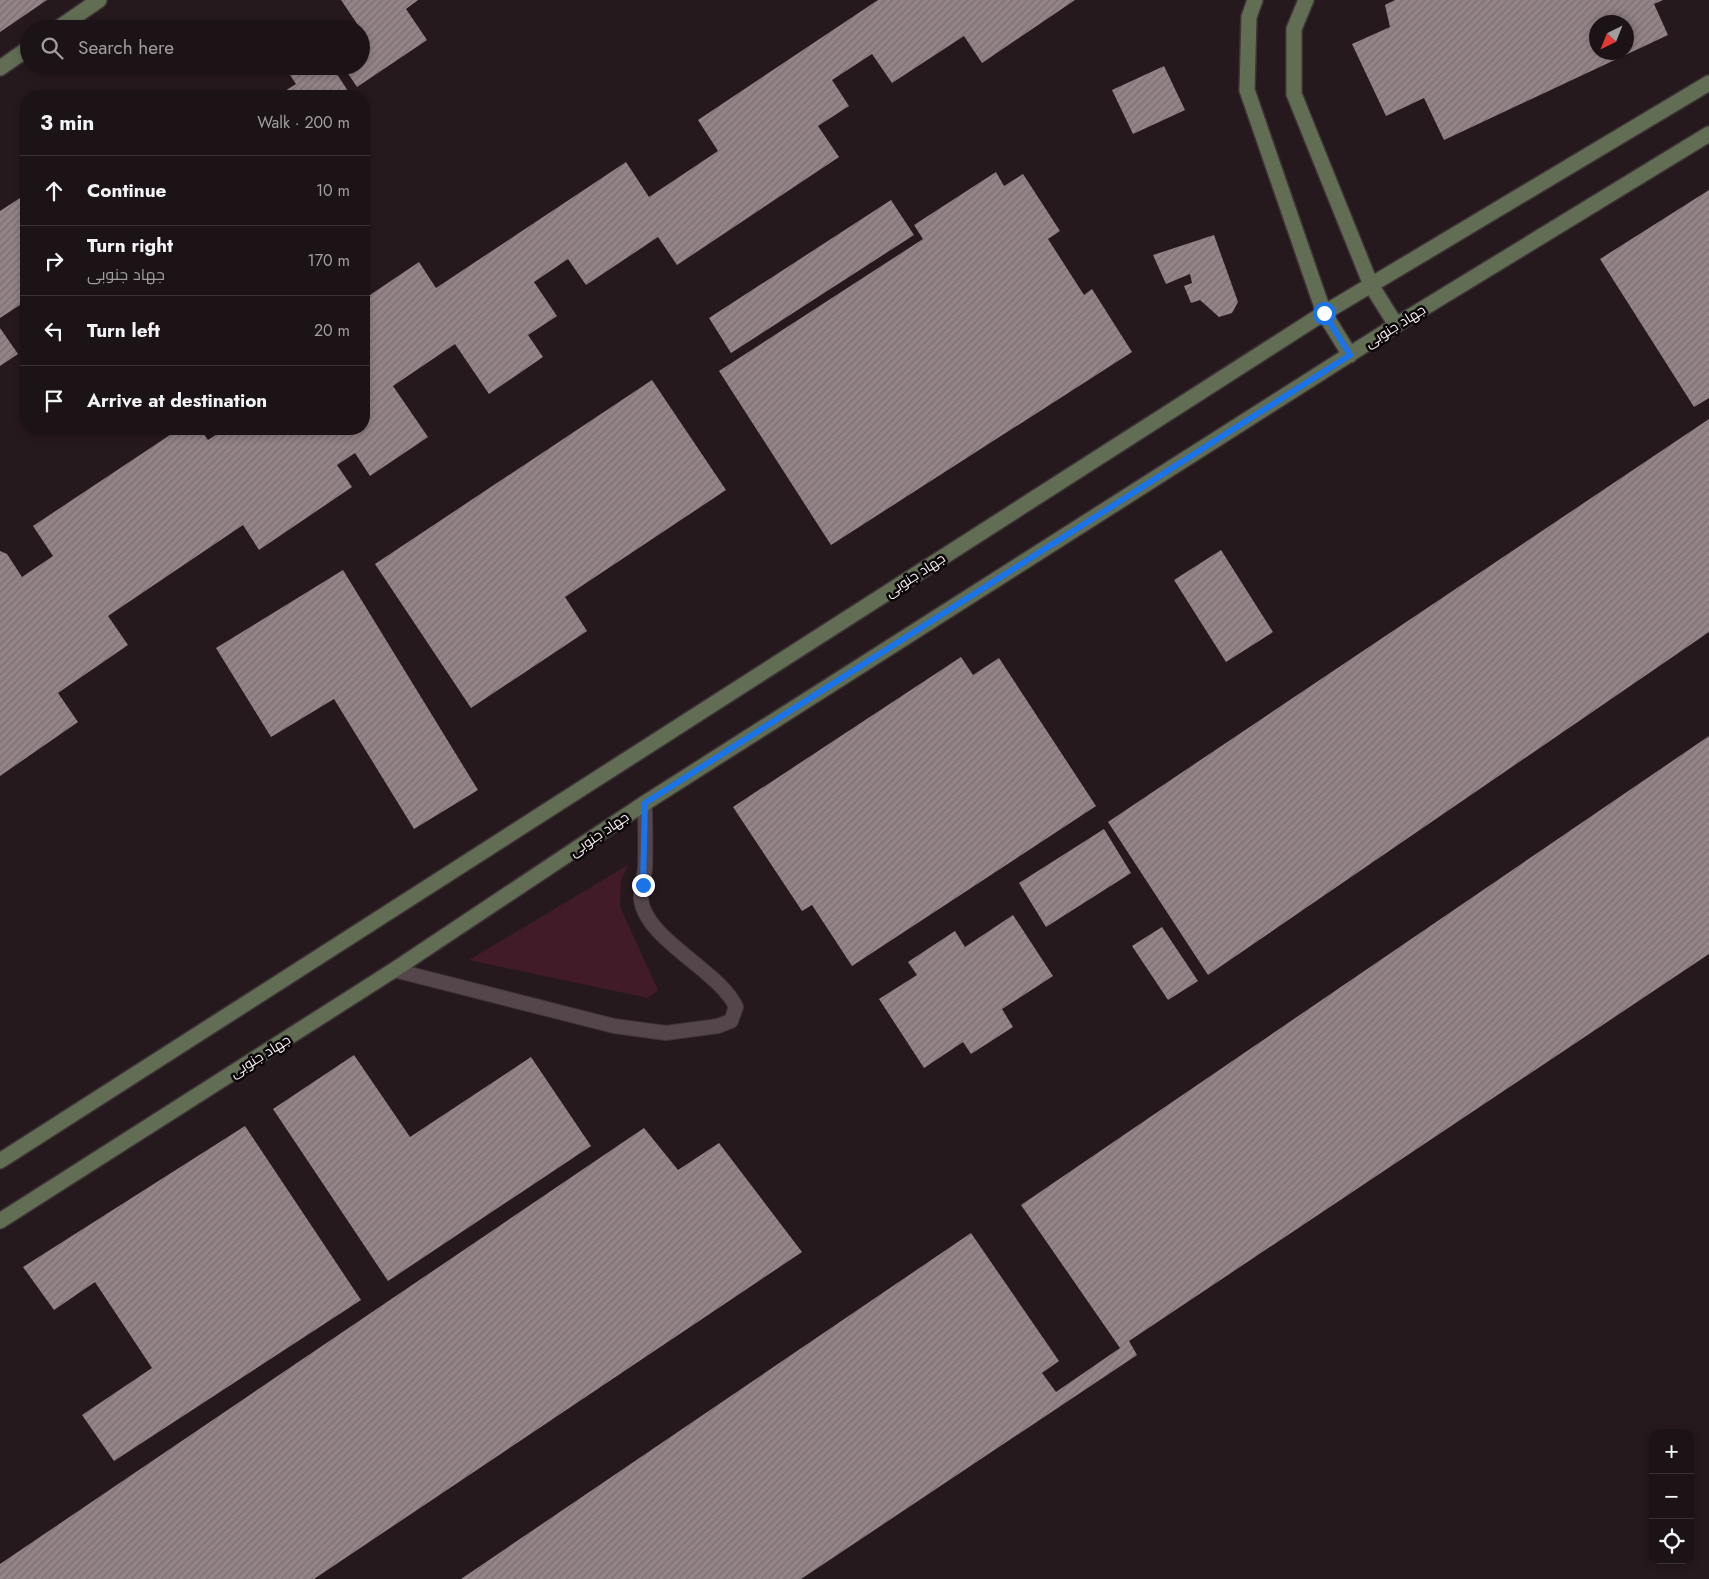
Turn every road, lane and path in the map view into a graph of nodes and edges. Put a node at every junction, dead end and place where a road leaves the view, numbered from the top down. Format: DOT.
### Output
graph roads {
  1 [pos="99,0"];
  2 [pos="1255,0"];
  3 [pos="1306,0"];
  4 [pos="70,20"];
  5 [pos="20,54"];
  6 [pos="0,68"];
  7 [pos="1709,83"];
  8 [pos="1709,134"];
  9 [pos="1371,285"];
  10 [pos="1324,313"];
  11 [pos="1396,325"];
  12 [pos="1350,355"];
  13 [pos="645,803"];
  14 [pos="394,970"];
  15 [pos="0,1161"];
  16 [pos="0,1221"];
  1 -- 4 [label="street"];
  2 -- 10 [label="street"];
  3 -- 9 [label="street"];
  5 -- 6 [label="street"];
  7 -- 9 [label="street, جهاد جنوبی"];
  8 -- 11 [label="street, جهاد جنوبی"];
  9 -- 10 [label="street, جهاد جنوبی"];
  9 -- 11 [label="street"];
  10 -- 12 [label="street"];
  10 -- 15 [label="street, جهاد جنوبی"];
  11 -- 12 [label="street, جهاد جنوبی"];
  12 -- 13 [label="street, جهاد جنوبی"];
  13 -- 14 [label="street, جهاد جنوبی"];
  13 -- 14 [label="lane"];
  14 -- 16 [label="street, جهاد جنوبی"];
}
